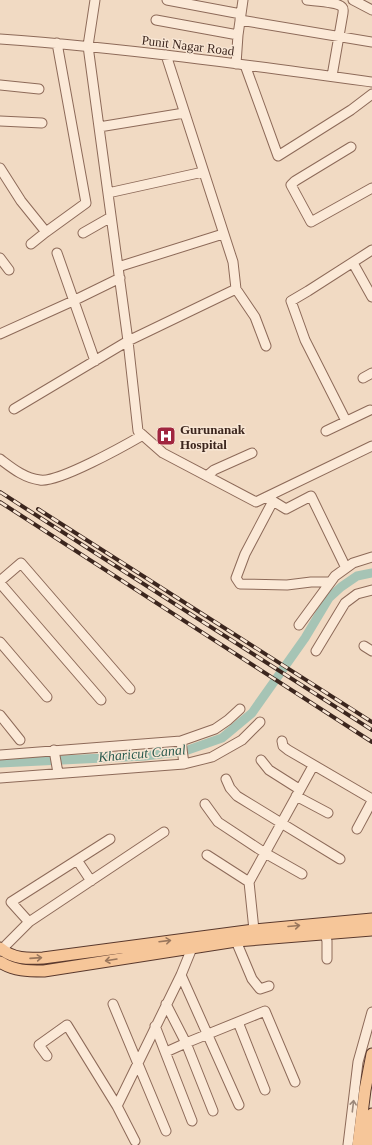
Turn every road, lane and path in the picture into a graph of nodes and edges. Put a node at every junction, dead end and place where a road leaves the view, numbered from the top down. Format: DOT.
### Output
graph roads {
  1 [pos="95,0"];
  2 [pos="167,0"];
  3 [pos="243,0"];
  4 [pos="307,0"];
  5 [pos="353,0"];
  6 [pos="372,10"];
  7 [pos="240,17"];
  8 [pos="156,20"];
  9 [pos="238,35"];
  10 [pos="339,36"];
  11 [pos="0,39"];
  12 [pos="372,42"];
  13 [pos="57,43"];
  14 [pos="88,46"];
  15 [pos="166,55"];
  16 [pos="240,64"];
  17 [pos="332,76"];
  18 [pos="372,82"];
  19 [pos="0,85"];
  20 [pos="39,89"];
  21 [pos="372,94"];
  22 [pos="184,113"];
  23 [pos="0,121"];
  24 [pos="42,123"];
  25 [pos="99,126"];
  26 [pos="351,147"];
  27 [pos="0,168"];
  28 [pos="204,172"];
  29 [pos="372,188"];
  30 [pos="108,193"];
  31 [pos="111,217"];
  32 [pos="46,232"];
  33 [pos="83,233"];
  34 [pos="223,234"];
  35 [pos="31,244"];
  36 [pos="372,250"];
  37 [pos="57,252"];
  38 [pos="0,258"];
  39 [pos="353,262"];
  40 [pos="118,267"];
  41 [pos="9,270"];
  42 [pos="120,278"];
  43 [pos="236,289"];
  44 [pos="372,297"];
  45 [pos="73,301"];
  46 [pos="0,334"];
  47 [pos="128,341"];
  48 [pos="266,346"];
  49 [pos="95,361"];
  50 [pos="372,373"];
  51 [pos="362,378"];
  52 [pos="14,409"];
  53 [pos="370,410"];
  54 [pos="346,421"];
  55 [pos="326,431"];
  56 [pos="143,435"];
  57 [pos="372,446"];
  58 [pos="252,453"];
  59 [pos="0,459"];
  60 [pos="207,476"];
  61 [pos="270,499"];
  62 [pos="372,557"];
  63 [pos="346,568"];
  64 [pos="0,582"];
  65 [pos="330,582"];
  66 [pos="372,590"];
  67 [pos="300,625"];
  68 [pos="0,642"];
  69 [pos="364,646"];
  70 [pos="316,651"];
  71 [pos="372,651"];
  72 [pos="130,688"];
  73 [pos="47,697"];
  74 [pos="102,700"];
  75 [pos="240,709"];
  76 [pos="0,715"];
  77 [pos="260,722"];
  78 [pos="20,740"];
  79 [pos="282,741"];
  80 [pos="181,742"];
  81 [pos="54,750"];
  82 [pos="0,754"];
  83 [pos="261,760"];
  84 [pos="184,762"];
  85 [pos="313,766"];
  86 [pos="58,773"];
  87 [pos="0,778"];
  88 [pos="226,779"];
  89 [pos="298,793"];
  90 [pos="372,800"];
  91 [pos="205,804"];
  92 [pos="328,813"];
  93 [pos="281,824"];
  94 [pos="356,829"];
  95 [pos="164,832"];
  96 [pos="110,839"];
  97 [pos="265,853"];
  98 [pos="207,854"];
  99 [pos="340,859"];
  100 [pos="77,860"];
  101 [pos="302,874"];
  102 [pos="91,881"];
  103 [pos="249,882"];
  104 [pos="372,919"];
  105 [pos="29,922"];
  106 [pos="254,930"];
  107 [pos="372,930"];
  108 [pos="325,934"];
  109 [pos="236,941"];
  110 [pos="192,948"];
  111 [pos="0,950"];
  112 [pos="328,960"];
  113 [pos="0,962"];
  114 [pos="181,975"];
  115 [pos="269,986"];
  116 [pos="113,1004"];
  117 [pos="166,1004"];
  118 [pos="372,1012"];
  119 [pos="238,1022"];
  120 [pos="156,1026"];
  121 [pos="208,1035"];
  122 [pos="186,1043"];
  123 [pos="166,1052"];
  124 [pos="372,1054"];
  125 [pos="47,1056"];
  126 [pos="139,1063"];
  127 [pos="295,1082"];
  128 [pos="265,1090"];
  129 [pos="239,1105"];
  130 [pos="117,1106"];
  131 [pos="213,1112"];
  132 [pos="372,1114"];
  133 [pos="192,1121"];
  134 [pos="166,1132"];
  135 [pos="135,1141"];
  136 [pos="348,1145"];
  137 [pos="358,1145"];
  138 [pos="368,1145"];
  1 -- 14 [label="street"];
  2 -- 7 [label="street"];
  3 -- 7 [label="street"];
  4 -- 10 [label="street"];
  5 -- 6 [label="street"];
  7 -- 9 [label="street"];
  7 -- 10 [label="street"];
  8 -- 9 [label="street"];
  9 -- 16 [label="street"];
  10 -- 12 [label="street"];
  10 -- 17 [label="street"];
  11 -- 13 [label="street, Punit Nagar Road"];
  13 -- 14 [label="street, Punit Nagar Road"];
  13 -- 32 [label="street"];
  14 -- 15 [label="street, Punit Nagar Road"];
  14 -- 25 [label="street"];
  15 -- 16 [label="street, Punit Nagar Road"];
  15 -- 22 [label="street"];
  16 -- 17 [label="street, Punit Nagar Road"];
  16 -- 21 [label="street"];
  17 -- 18 [label="street, Punit Nagar Road"];
  19 -- 20 [label="street"];
  22 -- 25 [label="street"];
  22 -- 28 [label="street"];
  23 -- 24 [label="street"];
  25 -- 30 [label="street"];
  26 -- 29 [label="street"];
  27 -- 32 [label="street"];
  28 -- 30 [label="street"];
  28 -- 34 [label="street"];
  30 -- 31 [label="street"];
  31 -- 33 [label="street"];
  31 -- 40 [label="street"];
  32 -- 35 [label="street"];
  34 -- 40 [label="street"];
  34 -- 43 [label="street"];
  36 -- 39 [label="street"];
  37 -- 45 [label="street"];
  38 -- 41 [label="street"];
  39 -- 44 [label="street"];
  39 -- 54 [label="street"];
  40 -- 42 [label="street"];
  42 -- 45 [label="street"];
  42 -- 47 [label="street"];
  43 -- 47 [label="street"];
  43 -- 48 [label="street"];
  45 -- 46 [label="street"];
  45 -- 49 [label="street"];
  47 -- 49 [label="street"];
  47 -- 56 [label="street"];
  49 -- 52 [label="street"];
  50 -- 51 [label="street"];
  53 -- 54 [label="street"];
  54 -- 55 [label="street"];
  56 -- 59 [label="street"];
  56 -- 60 [label="street"];
  57 -- 61 [label="street"];
  58 -- 60 [label="street"];
  60 -- 61 [label="street"];
  61 -- 63 [label="street"];
  61 -- 65 [label="street"];
  62 -- 63 [label="street"];
  63 -- 65 [label="street"];
  64 -- 72 [label="street"];
  64 -- 74 [label="street"];
  65 -- 67 [label="street"];
  66 -- 70 [label="street"];
  68 -- 73 [label="street"];
  69 -- 71 [label="street"];
  75 -- 80 [label="street"];
  76 -- 78 [label="street"];
  77 -- 84 [label="street"];
  79 -- 85 [label="street"];
  80 -- 81 [label="street"];
  80 -- 84 [label="street"];
  81 -- 82 [label="street"];
  81 -- 86 [label="street"];
  83 -- 89 [label="street"];
  84 -- 86 [label="street"];
  85 -- 89 [label="street"];
  85 -- 90 [label="street"];
  86 -- 87 [label="street"];
  88 -- 93 [label="street"];
  89 -- 92 [label="street"];
  89 -- 93 [label="street"];
  90 -- 94 [label="street"];
  91 -- 97 [label="street"];
  93 -- 97 [label="street"];
  93 -- 99 [label="street"];
  95 -- 102 [label="street"];
  96 -- 100 [label="street"];
  97 -- 101 [label="street"];
  97 -- 103 [label="street"];
  98 -- 103 [label="street"];
  100 -- 102 [label="street"];
  100 -- 105 [label="street"];
  102 -- 105 [label="street"];
  103 -- 106 [label="street"];
  106 -- 104 [label="main road, one-way"];
  105 -- 111 [label="street"];
  111 -- 106 [label="main road, one-way"];
  107 -- 108 [label="main road"];
  108 -- 109 [label="main road"];
  108 -- 112 [label="street"];
  109 -- 110 [label="main road"];
  109 -- 115 [label="street"];
  110 -- 113 [label="main road, one-way"];
  110 -- 114 [label="street"];
  114 -- 117 [label="street"];
  114 -- 121 [label="street"];
  116 -- 126 [label="street"];
  117 -- 120 [label="street"];
  117 -- 122 [label="street"];
  136 -- 118 [label="street, one-way"];
  119 -- 121 [label="street"];
  119 -- 127 [label="street"];
  119 -- 128 [label="street"];
  120 -- 123 [label="street"];
  120 -- 126 [label="street"];
  121 -- 122 [label="street"];
  121 -- 129 [label="street"];
  122 -- 123 [label="street"];
  122 -- 131 [label="street"];
  123 -- 133 [label="street"];
  124 -- 137 [label="main road"];
  125 -- 130 [label="street"];
  126 -- 130 [label="street"];
  126 -- 134 [label="street"];
  130 -- 135 [label="street"];
  132 -- 138 [label="main road"];
}
